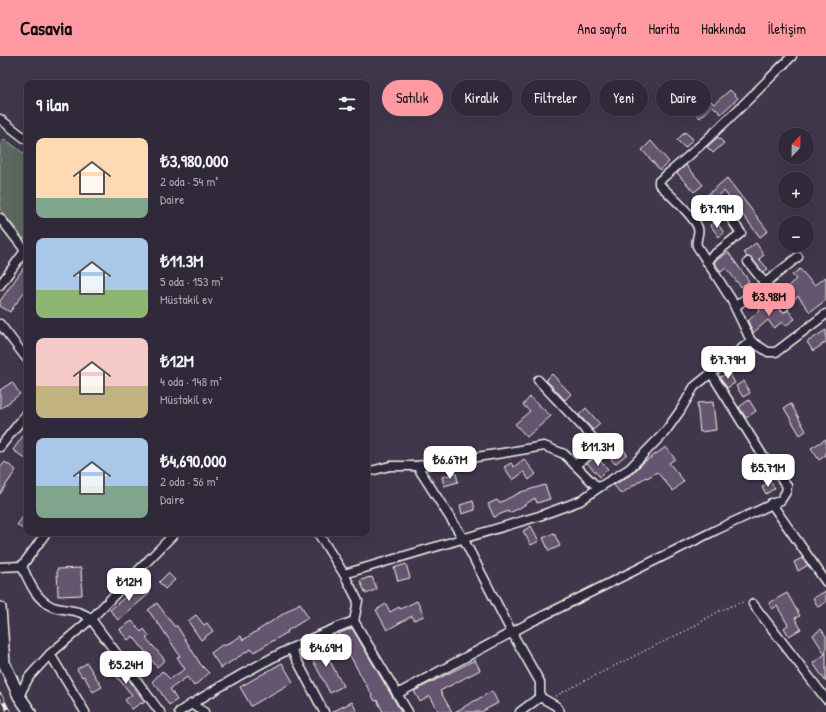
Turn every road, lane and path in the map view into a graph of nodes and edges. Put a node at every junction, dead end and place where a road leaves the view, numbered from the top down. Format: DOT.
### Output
graph roads {
  1 [pos="792,56"];
  2 [pos="1,121"];
  3 [pos="24,138"];
  4 [pos="723,207"];
  5 [pos="0,218"];
  6 [pos="24,247"];
  7 [pos="24,252"];
  8 [pos="798,257"];
  9 [pos="706,261"];
  10 [pos="748,262"];
  11 [pos="765,283"];
  12 [pos="0,285"];
  13 [pos="735,307"];
  14 [pos="784,307"];
  15 [pos="826,314"];
  16 [pos="0,324"];
  17 [pos="751,341"];
  18 [pos="24,355"];
  19 [pos="711,373"];
  20 [pos="538,380"];
  21 [pos="24,417"];
  22 [pos="0,447"];
  23 [pos="575,465"];
  24 [pos="417,466"];
  25 [pos="370,471"];
  26 [pos="598,488"];
  27 [pos="771,503"];
  28 [pos="44,536"];
  29 [pos="172,536"];
  30 [pos="320,536"];
  31 [pos="463,538"];
  32 [pos="22,566"];
  33 [pos="0,567"];
  34 [pos="344,574"];
  35 [pos="826,582"];
  36 [pos="753,604"];
  37 [pos="0,608"];
  38 [pos="90,619"];
  39 [pos="354,621"];
  40 [pos="512,633"];
  41 [pos="291,648"];
  42 [pos="50,654"];
  43 [pos="2,660"];
  44 [pos="397,694"];
  45 [pos="19,696"];
  46 [pos="556,696"];
  47 [pos="540,697"];
  48 [pos="826,699"];
  49 [pos="191,704"];
  50 [pos="30,712"];
  51 [pos="85,712"];
  52 [pos="160,712"];
  53 [pos="179,712"];
  54 [pos="204,712"];
  55 [pos="324,712"];
  56 [pos="408,712"];
  57 [pos="520,712"];
  58 [pos="560,712"];
  1 -- 9 [label="street"];
  2 -- 3 [label="street"];
  4 -- 9 [label="street"];
  5 -- 6 [label="street"];
  7 -- 12 [label="street"];
  8 -- 11 [label="street"];
  9 -- 13 [label="street"];
  10 -- 11 [label="street"];
  11 -- 13 [label="street"];
  11 -- 14 [label="street"];
  13 -- 17 [label="street"];
  15 -- 17 [label="street"];
  16 -- 18 [label="street"];
  17 -- 19 [label="street"];
  19 -- 26 [label="street"];
  19 -- 27 [label="street"];
  20 -- 23 [label="street"];
  21 -- 22 [label="street"];
  23 -- 24 [label="street"];
  23 -- 26 [label="street"];
  24 -- 25 [label="street"];
  24 -- 31 [label="street"];
  26 -- 31 [label="street"];
  27 -- 35 [label="street"];
  27 -- 40 [label="street"];
  28 -- 32 [label="street"];
  29 -- 38 [label="street"];
  30 -- 34 [label="street"];
  31 -- 34 [label="street"];
  31 -- 40 [label="street"];
  32 -- 33 [label="street"];
  32 -- 38 [label="street"];
  34 -- 39 [label="street"];
  36 -- 46 [label="path"];
  36 -- 48 [label="street"];
  37 -- 43 [label="street"];
  38 -- 42 [label="street"];
  38 -- 52 [label="street"];
  39 -- 41 [label="street"];
  39 -- 44 [label="street"];
  40 -- 44 [label="street"];
  40 -- 47 [label="street"];
  41 -- 49 [label="street"];
  41 -- 55 [label="street"];
  42 -- 45 [label="street"];
  42 -- 51 [label="street"];
  43 -- 45 [label="street"];
  44 -- 56 [label="street"];
  45 -- 50 [label="street"];
  47 -- 57 [label="street"];
  47 -- 58 [label="street"];
  49 -- 53 [label="street"];
  49 -- 54 [label="street"];
}
